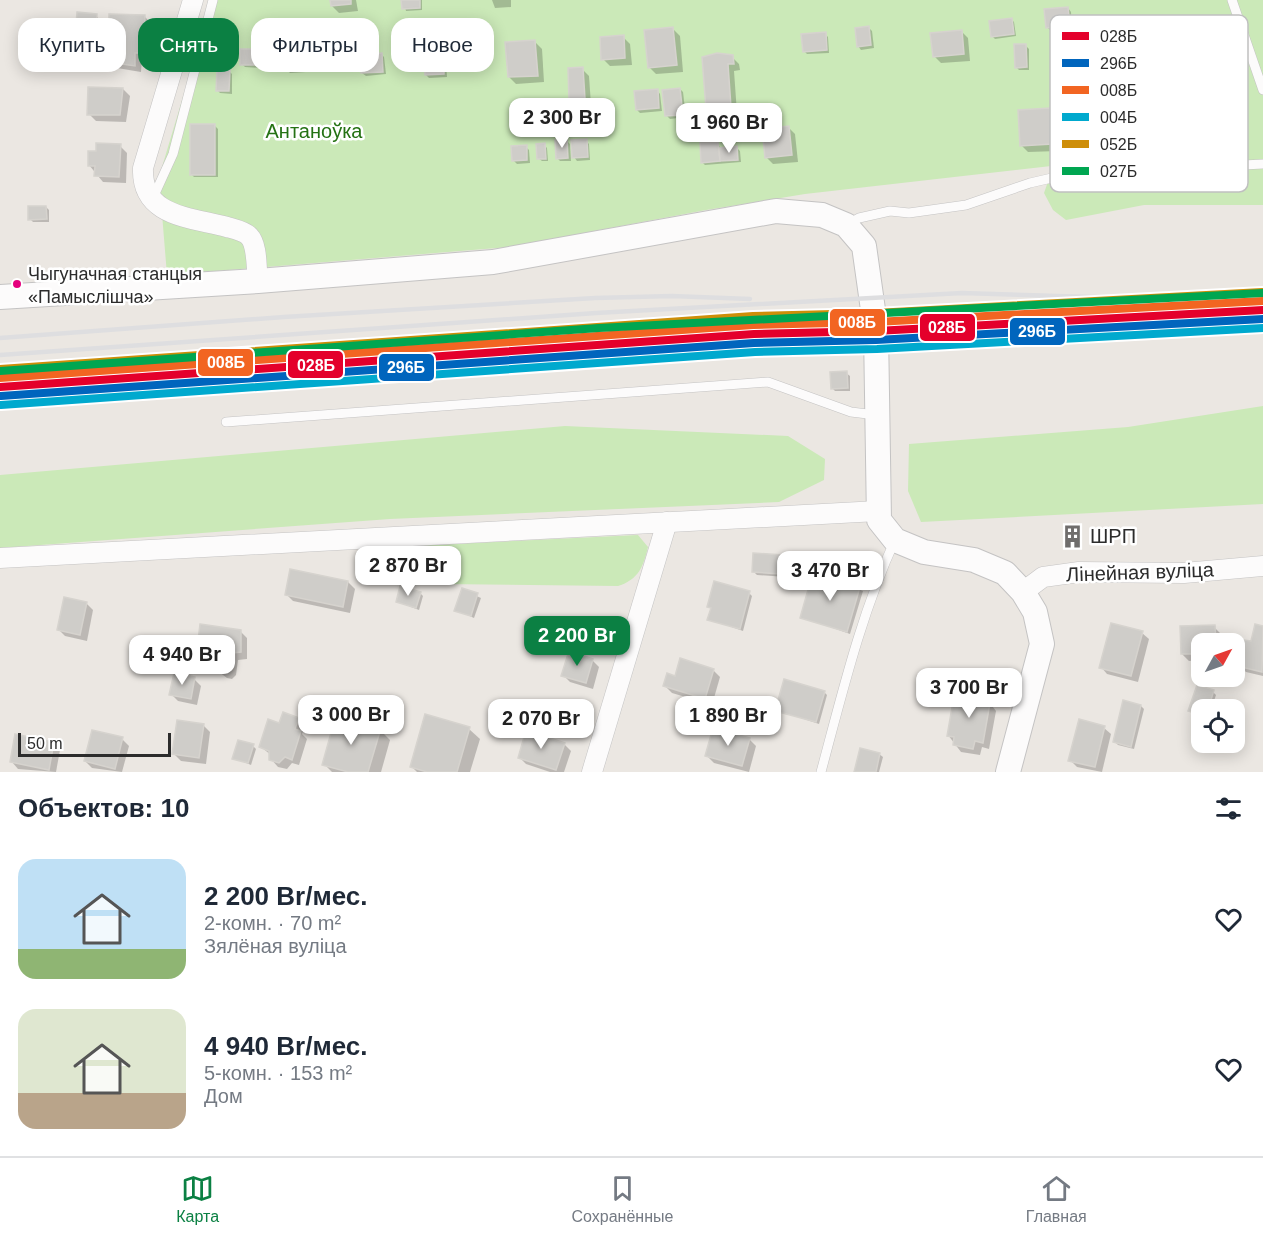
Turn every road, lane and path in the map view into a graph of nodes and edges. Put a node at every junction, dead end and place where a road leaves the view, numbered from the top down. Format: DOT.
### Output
graph roads {
  1 [pos="193,0"];
  2 [pos="213,0"];
  3 [pos="1232,0"];
  4 [pos="1237,15"];
  5 [pos="1248,46"];
  6 [pos="1263,90"];
  7 [pos="1263,164"];
  8 [pos="1248,165"];
  9 [pos="1050,178"];
  10 [pos="152,201"];
  11 [pos="846,225"];
  12 [pos="258,281"];
  13 [pos="0,297"];
  14 [pos="876,415"];
  15 [pos="226,422"];
  16 [pos="878,511"];
  17 [pos="667,522"];
  18 [pos="895,540"];
  19 [pos="0,558"];
  20 [pos="1263,566"];
  21 [pos="1023,592"];
  22 [pos="592,772"];
  23 [pos="821,772"];
  24 [pos="1008,772"];
  1 -- 10 [label="street"];
  2 -- 10 [label="lane"];
  3 -- 4 [label="lane"];
  5 -- 6 [label="lane"];
  7 -- 8 [label="lane"];
  9 -- 11 [label="lane"];
  10 -- 12 [label="street"];
  11 -- 12 [label="street"];
  11 -- 14 [label="street"];
  12 -- 13 [label="street"];
  14 -- 15 [label="lane"];
  14 -- 16 [label="street"];
  16 -- 17 [label="street"];
  16 -- 18 [label="street"];
  17 -- 19 [label="street"];
  17 -- 22 [label="street"];
  18 -- 21 [label="street"];
  18 -- 23 [label="lane"];
  20 -- 21 [label="street, Лінейная вуліца"];
  21 -- 24 [label="street"];
}
